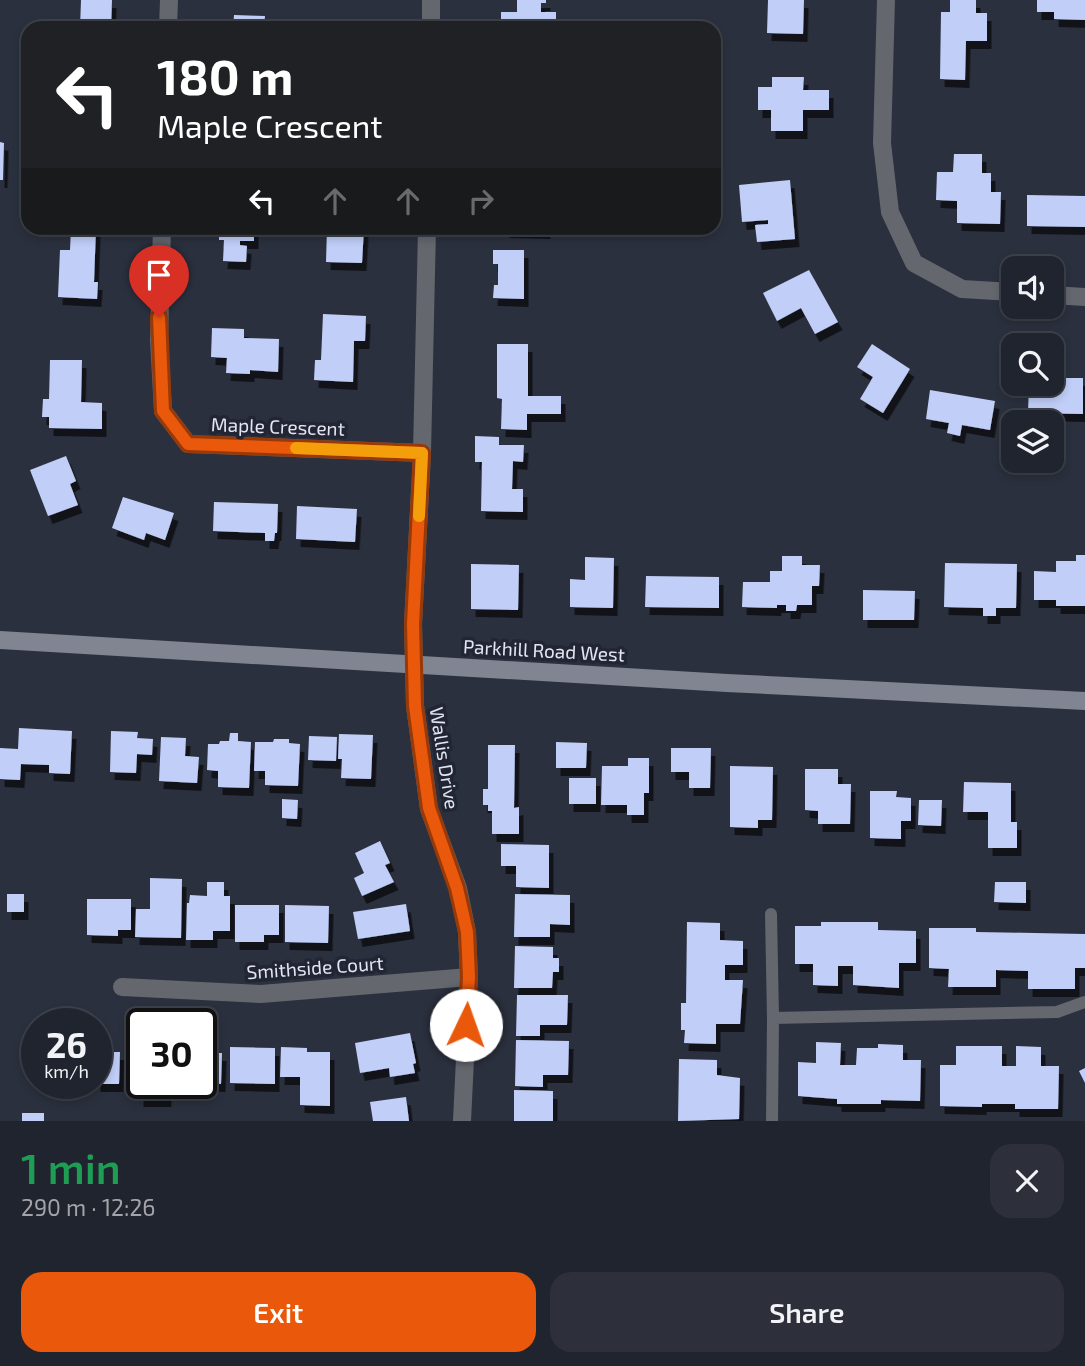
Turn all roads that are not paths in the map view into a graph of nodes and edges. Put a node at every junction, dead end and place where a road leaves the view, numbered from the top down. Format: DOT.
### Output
graph roads {
  1 [pos="169,0"];
  2 [pos="431,0"];
  3 [pos="886,0"];
  4 [pos="168,21"];
  5 [pos="431,21"];
  6 [pos="162,235"];
  7 [pos="427,235"];
  8 [pos="1001,291"];
  9 [pos="1064,296"];
  10 [pos="1085,297"];
  11 [pos="422,453"];
  12 [pos="0,640"];
  13 [pos="414,664"];
  14 [pos="1085,701"];
  15 [pos="771,914"];
  16 [pos="469,977"];
  17 [pos="122,986"];
  18 [pos="1085,1002"];
  19 [pos="773,1018"];
  20 [pos="462,1121"];
  21 [pos="772,1121"];
  1 -- 4 [label="street"];
  2 -- 5 [label="street"];
  3 -- 8 [label="street"];
  6 -- 11 [label="street, Maple Crescent"];
  7 -- 11 [label="street, Wallis Drive"];
  9 -- 10 [label="street"];
  11 -- 13 [label="street, Wallis Drive"];
  12 -- 13 [label="main road, Parkhill Road West"];
  13 -- 14 [label="main road, Parkhill Road West"];
  13 -- 16 [label="street, Wallis Drive"];
  15 -- 19 [label="lane"];
  16 -- 17 [label="street, Smithside Court"];
  16 -- 20 [label="street, Wallis Drive"];
  18 -- 19 [label="lane"];
  19 -- 21 [label="lane"];
}
